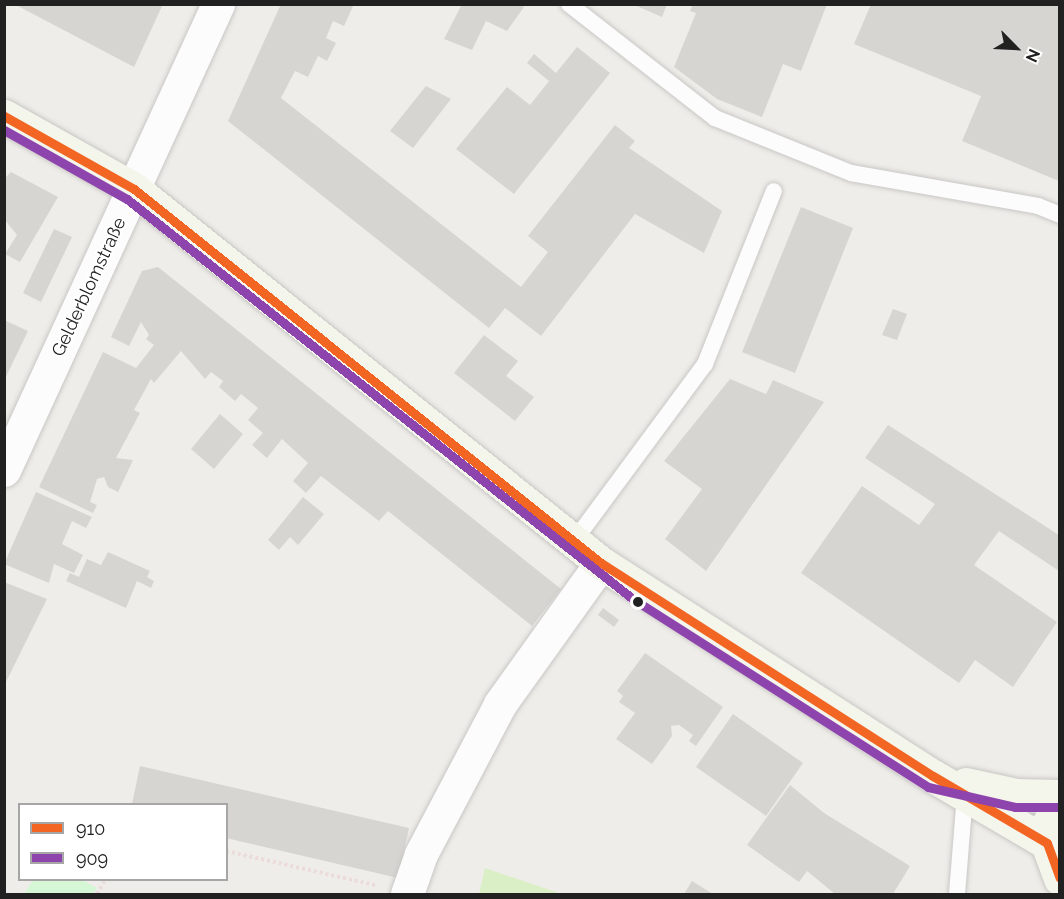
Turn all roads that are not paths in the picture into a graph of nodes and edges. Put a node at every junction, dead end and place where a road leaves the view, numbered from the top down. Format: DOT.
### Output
graph roads {
  1 [pos="218,4"];
  2 [pos="569,4"];
  3 [pos="4,117"];
  4 [pos="134,189"];
  5 [pos="774,191"];
  6 [pos="1059,215"];
  7 [pos="4,470"];
  8 [pos="574,541"];
  9 [pos="601,563"];
  10 [pos="933,776"];
  11 [pos="965,795"];
  12 [pos="1059,796"];
  13 [pos="1047,843"];
  14 [pos="1059,879"];
  15 [pos="408,893"];
  16 [pos="957,894"];
  1 -- 4 [label="street, Gelderblomstraße"];
  2 -- 6 [label="lane"];
  3 -- 4 [label="main road"];
  4 -- 7 [label="street, Gelderblomstraße"];
  4 -- 8 [label="main road"];
  5 -- 8 [label="lane"];
  8 -- 9 [label="main road"];
  9 -- 10 [label="main road"];
  9 -- 15 [label="street"];
  10 -- 11 [label="main road"];
  10 -- 12 [label="main road"];
  11 -- 13 [label="main road"];
  11 -- 16 [label="lane"];
  12 -- 13 [label="main road"];
  13 -- 14 [label="main road"];
}
